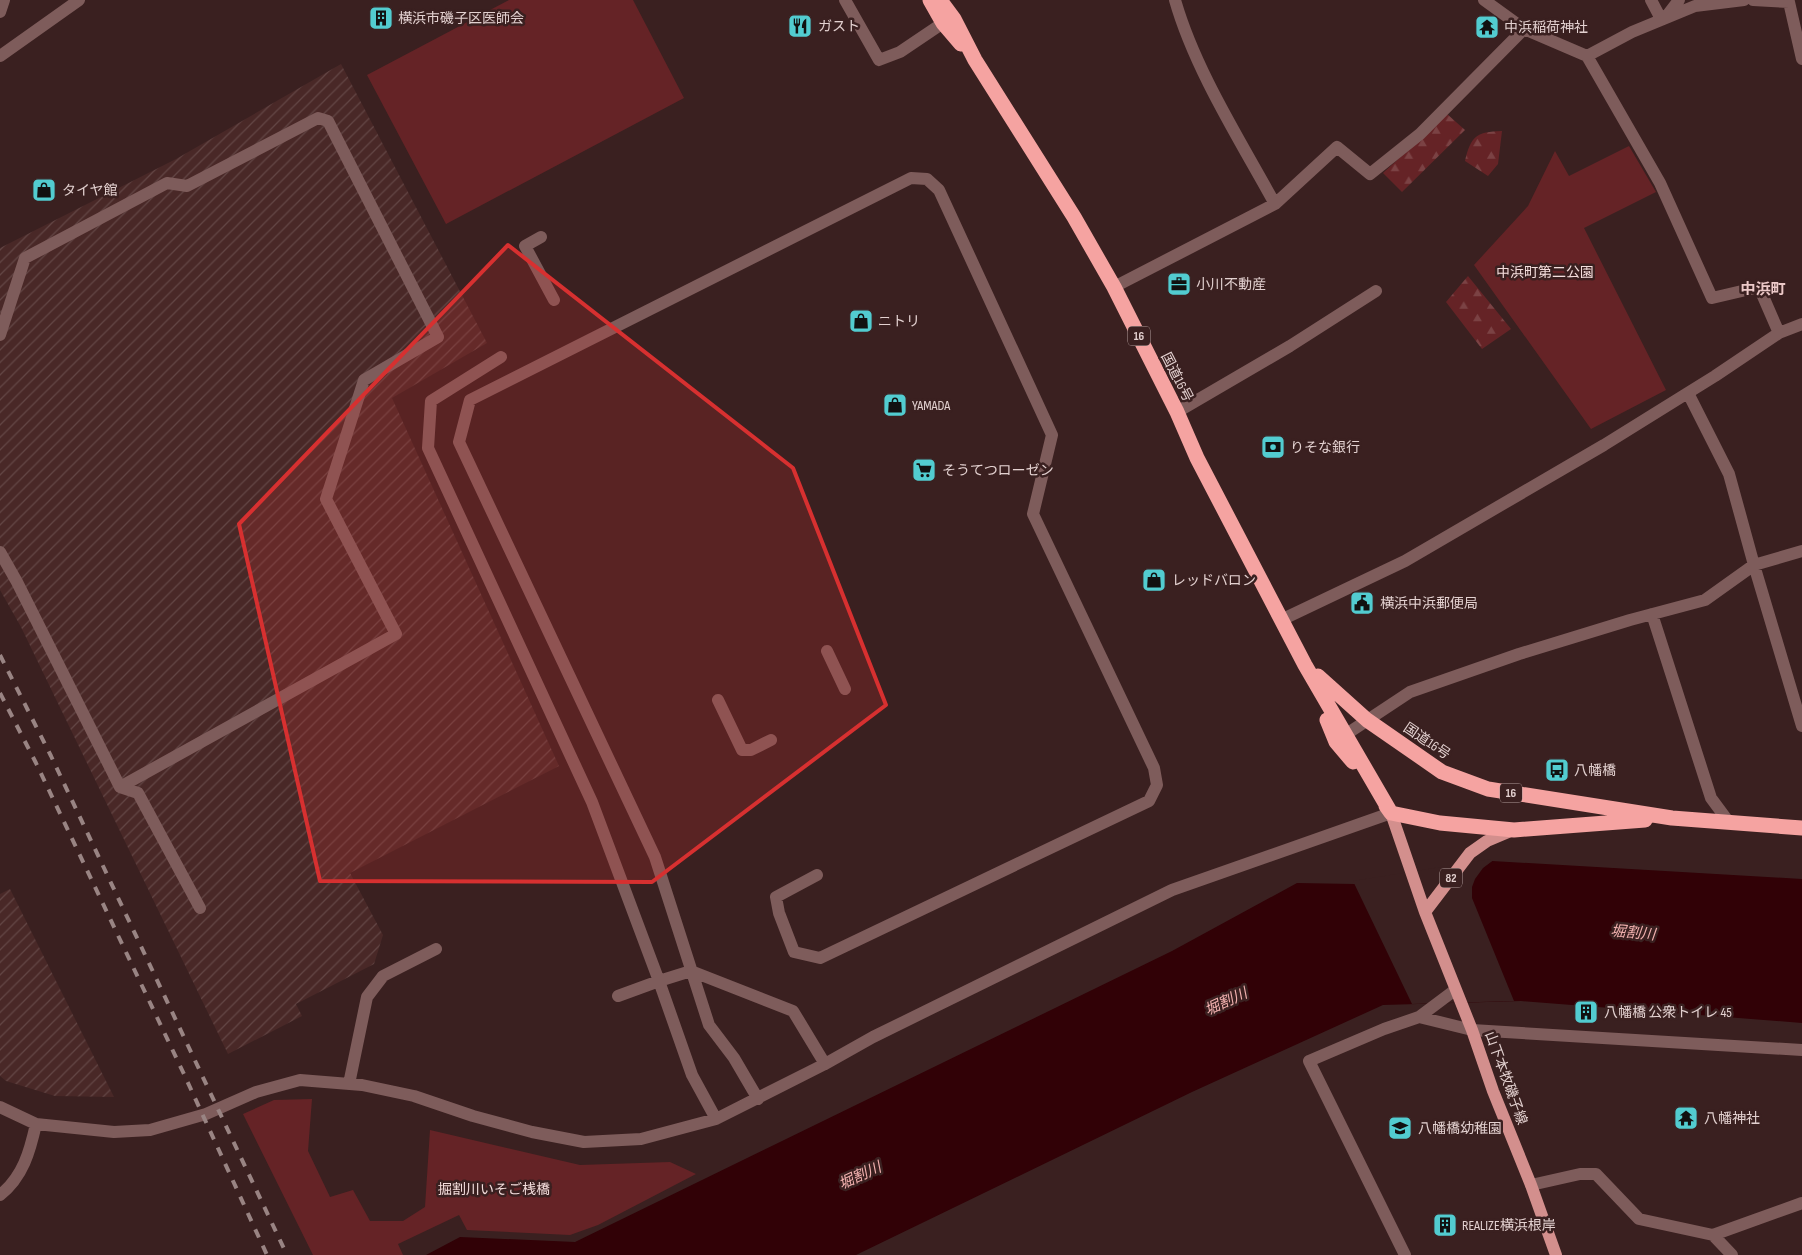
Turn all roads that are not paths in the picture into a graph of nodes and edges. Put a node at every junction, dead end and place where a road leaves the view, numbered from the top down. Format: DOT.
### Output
graph roads {
  1 [pos="4,0"];
  2 [pos="79,0"];
  3 [pos="845,0"];
  4 [pos="930,0"];
  5 [pos="940,0"];
  6 [pos="1175,0"];
  7 [pos="1484,0"];
  8 [pos="1651,0"];
  9 [pos="1679,0"];
  10 [pos="1744,0"];
  11 [pos="1753,0"];
  12 [pos="1796,4"];
  13 [pos="0,12"];
  14 [pos="1664,18"];
  15 [pos="942,23"];
  16 [pos="1524,29"];
  17 [pos="0,56"];
  18 [pos="1587,56"];
  19 [pos="1802,59"];
  20 [pos="975,60"];
  21 [pos="1275,204"];
  22 [pos="541,236"];
  23 [pos="1114,287"];
  24 [pos="1376,291"];
  25 [pos="554,300"];
  26 [pos="1802,324"];
  27 [pos="1779,332"];
  28 [pos="0,335"];
  29 [pos="502,357"];
  30 [pos="1688,393"];
  31 [pos="1177,412"];
  32 [pos="1802,551"];
  33 [pos="0,552"];
  34 [pos="1754,565"];
  35 [pos="1652,614"];
  36 [pos="1281,620"];
  37 [pos="827,651"];
  38 [pos="1305,665"];
  39 [pos="845,689"];
  40 [pos="718,700"];
  41 [pos="1367,720"];
  42 [pos="1802,726"];
  43 [pos="1341,738"];
  44 [pos="771,740"];
  45 [pos="120,787"];
  46 [pos="1391,813"];
  47 [pos="1672,818"];
  48 [pos="1728,821"];
  49 [pos="1802,828"];
  50 [pos="1514,830"];
  51 [pos="817,875"];
  52 [pos="200,908"];
  53 [pos="1426,912"];
  54 [pos="436,949"];
  55 [pos="691,971"];
  56 [pos="659,981"];
  57 [pos="1456,990"];
  58 [pos="618,996"];
  59 [pos="1419,1017"];
  60 [pos="1472,1030"];
  61 [pos="1802,1050"];
  62 [pos="825,1064"];
  63 [pos="349,1084"];
  64 [pos="758,1099"];
  65 [pos="0,1107"];
  66 [pos="716,1119"];
  67 [pos="36,1124"];
  68 [pos="1531,1185"];
  69 [pos="0,1195"];
  70 [pos="1800,1207"];
  71 [pos="1713,1235"];
  72 [pos="1405,1255"];
  73 [pos="1556,1255"];
  74 [pos="1732,1255"];
  1 -- 13 [label="street"];
  2 -- 17 [label="street"];
  3 -- 15 [label="street"];
  4 -- 15 [label="highway, 国道16号 / 16"];
  5 -- 20 [label="highway, 国道16号 / 16"];
  6 -- 21 [label="street"];
  7 -- 16 [label="street"];
  8 -- 14 [label="street"];
  9 -- 14 [label="street"];
  10 -- 14 [label="street"];
  11 -- 12 [label="street"];
  12 -- 19 [label="street"];
  14 -- 18 [label="street"];
  15 -- 20 [label="highway, 国道16号 / 16"];
  16 -- 18 [label="street"];
  16 -- 21 [label="street"];
  18 -- 27 [label="street"];
  20 -- 23 [label="highway, 国道16号 / 16"];
  21 -- 23 [label="street"];
  22 -- 25 [label="street"];
  23 -- 31 [label="highway, 国道16号 / 16"];
  24 -- 31 [label="street"];
  26 -- 27 [label="street"];
  27 -- 30 [label="street"];
  28 -- 45 [label="street"];
  29 -- 56 [label="street"];
  30 -- 34 [label="street"];
  30 -- 36 [label="street"];
  31 -- 36 [label="highway, 国道16号 / 16"];
  32 -- 34 [label="street"];
  33 -- 45 [label="street"];
  34 -- 35 [label="street"];
  34 -- 42 [label="street"];
  35 -- 41 [label="street"];
  35 -- 48 [label="street"];
  36 -- 38 [label="highway, 国道16号 / 16"];
  37 -- 39 [label="street"];
  38 -- 41 [label="highway, 国道16号 / 16"];
  38 -- 43 [label="highway, 国道16号 / 16"];
  40 -- 44 [label="street"];
  41 -- 43 [label="street"];
  41 -- 47 [label="highway, 国道16号 / 16"];
  43 -- 46 [label="highway, 国道16号 / 16"];
  45 -- 52 [label="street"];
  46 -- 50 [label="highway, 国道16号 / 16"];
  46 -- 53 [label="main road, 山下本牧磯子線"];
  46 -- 62 [label="street"];
  47 -- 48 [label="highway, 国道16号 / 16"];
  47 -- 50 [label="highway, 国道16号 / 16"];
  48 -- 49 [label="highway, 国道16号 / 16"];
  50 -- 53 [label="main road, 82"];
  51 -- 55 [label="street"];
  53 -- 57 [label="main road, 山下本牧磯子線"];
  54 -- 63 [label="street"];
  55 -- 56 [label="street"];
  55 -- 62 [label="street"];
  55 -- 64 [label="street"];
  56 -- 58 [label="street"];
  56 -- 66 [label="street"];
  57 -- 59 [label="street"];
  57 -- 60 [label="main road, 山下本牧磯子線"];
  59 -- 60 [label="street"];
  59 -- 72 [label="street"];
  60 -- 61 [label="street"];
  60 -- 68 [label="main road, 山下本牧磯子線"];
  62 -- 64 [label="street"];
  63 -- 66 [label="street"];
  63 -- 67 [label="street"];
  64 -- 66 [label="street"];
  65 -- 67 [label="street"];
  67 -- 69 [label="street"];
  68 -- 71 [label="street"];
  68 -- 73 [label="main road, 山下本牧磯子線"];
  70 -- 71 [label="street"];
  71 -- 74 [label="street"];
}
